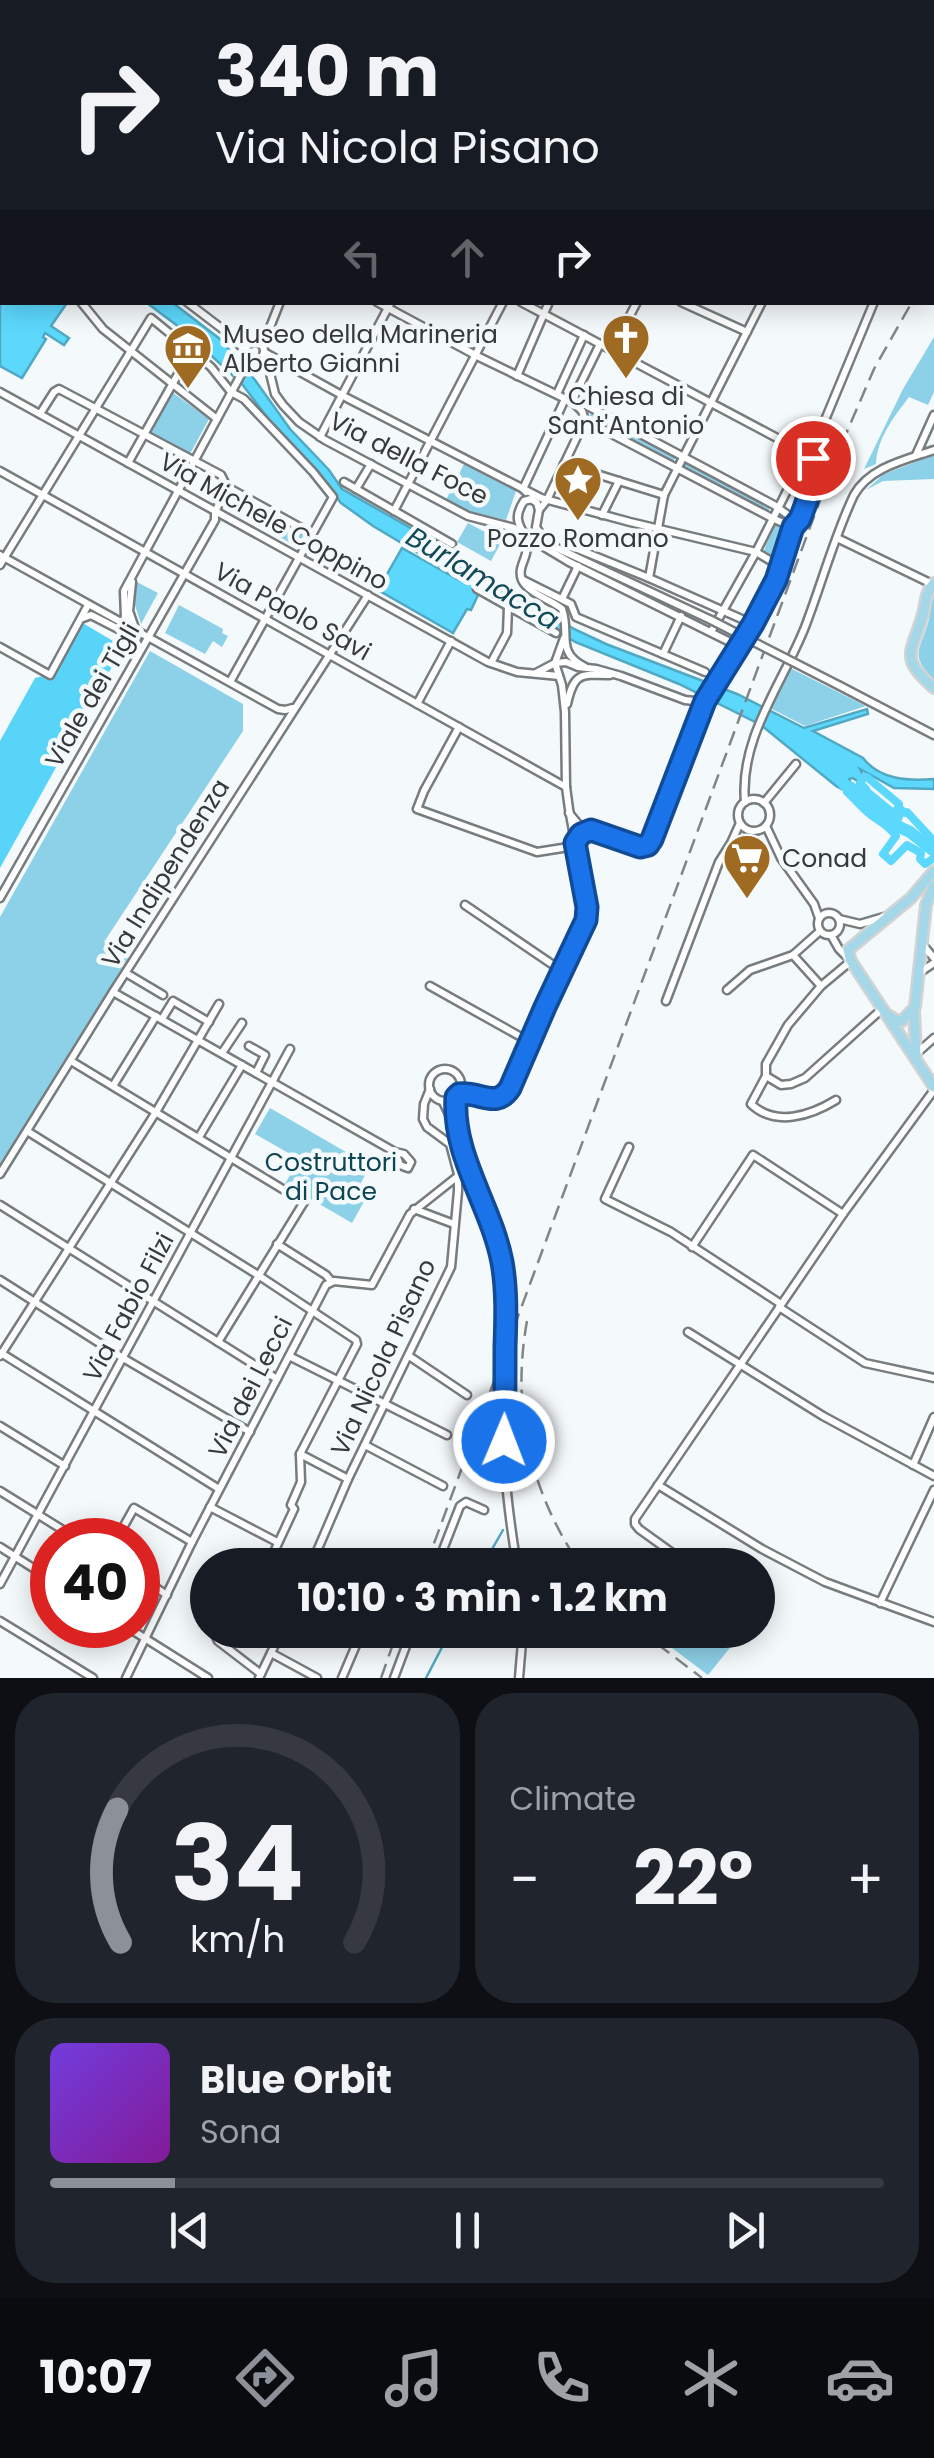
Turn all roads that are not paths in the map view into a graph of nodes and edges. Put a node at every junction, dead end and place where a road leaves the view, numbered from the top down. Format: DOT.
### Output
graph roads {
  1 [pos="83,305"];
  2 [pos="191,305"];
  3 [pos="279,305"];
  4 [pos="502,305"];
  5 [pos="527,305"];
  6 [pos="548,305"];
  7 [pos="635,305"];
  8 [pos="688,305"];
  9 [pos="760,305"];
  10 [pos="873,305"];
  11 [pos="390,306"];
  12 [pos="544,314"];
  13 [pos="225,331"];
  14 [pos="747,332"];
  15 [pos="584,336"];
  16 [pos="252,343"];
  17 [pos="600,344"];
  18 [pos="264,349"];
  19 [pos="612,350"];
  20 [pos="131,351"];
  21 [pos="191,351"];
  22 [pos="476,355"];
  23 [pos="250,358"];
  24 [pos="518,376"];
  25 [pos="564,380"];
  26 [pos="173,383"];
  27 [pos="580,383"];
  28 [pos="232,391"];
  29 [pos="0,392"];
  30 [pos="557,394"];
  31 [pos="343,396"];
  32 [pos="565,399"];
  33 [pos="710,402"];
  34 [pos="574,403"];
  35 [pos="95,409"];
  36 [pos="40,414"];
  37 [pos="934,415"];
  38 [pos="217,419"];
  39 [pos="584,420"];
  40 [pos="80,435"];
  41 [pos="144,435"];
  42 [pos="320,437"];
  43 [pos="432,442"];
  44 [pos="934,450"];
  45 [pos="811,455"];
  46 [pos="683,456"];
  47 [pos="915,456"];
  48 [pos="194,462"];
  49 [pos="128,463"];
  50 [pos="371,464"];
  51 [pos="564,464"];
  52 [pos="798,467"];
  53 [pos="676,468"];
  54 [pos="0,471"];
  55 [pos="619,480"];
  56 [pos="344,482"];
  57 [pos="408,485"];
  58 [pos="227,487"];
  59 [pos="356,489"];
  60 [pos="523,489"];
  61 [pos="179,491"];
  62 [pos="43,494"];
  63 [pos="664,495"];
  64 [pos="534,500"];
  65 [pos="547,500"];
  66 [pos="778,508"];
  67 [pos="539,510"];
  68 [pos="394,511"];
  69 [pos="215,512"];
  70 [pos="602,515"];
  71 [pos="772,518"];
  72 [pos="794,523"];
  73 [pos="658,529"];
  74 [pos="519,530"];
  75 [pos="312,534"];
  76 [pos="530,536"];
  77 [pos="837,538"];
  78 [pos="452,544"];
  79 [pos="543,549"];
  80 [pos="574,551"];
  81 [pos="564,552"];
  82 [pos="756,552"];
  83 [pos="146,553"];
  84 [pos="526,554"];
  85 [pos="299,558"];
  86 [pos="2,559"];
  87 [pos="578,566"];
  88 [pos="781,567"];
  89 [pos="184,574"];
  90 [pos="649,578"];
  91 [pos="522,580"];
  92 [pos="933,584"];
  93 [pos="477,590"];
  94 [pos="368,595"];
  95 [pos="562,600"];
  96 [pos="88,605"];
  97 [pos="508,607"];
  98 [pos="723,611"];
  99 [pos="682,616"];
  100 [pos="82,618"];
  101 [pos="267,618"];
  102 [pos="753,624"];
  103 [pos="133,632"];
  104 [pos="711,632"];
  105 [pos="556,633"];
  106 [pos="148,636"];
  107 [pos="564,638"];
  108 [pos="451,642"];
  109 [pos="738,646"];
  110 [pos="0,648"];
  111 [pos="140,649"];
  112 [pos="663,654"];
  113 [pos="330,655"];
  114 [pos="491,664"];
  115 [pos="555,664"];
  116 [pos="585,667"];
  117 [pos="705,672"];
  118 [pos="533,674"];
  119 [pos="558,676"];
  120 [pos="621,676"];
  121 [pos="230,682"];
  122 [pos="934,688"];
  123 [pos="676,697"];
  124 [pos="705,701"];
  125 [pos="417,704"];
  126 [pos="294,707"];
  127 [pos="278,709"];
  128 [pos="565,712"];
  129 [pos="696,720"];
  130 [pos="285,722"];
  131 [pos="459,727"];
  132 [pos="934,734"];
  133 [pos="796,764"];
  134 [pos="566,786"];
  135 [pos="745,802"];
  136 [pos="764,803"];
  137 [pos="570,813"];
  138 [pos="740,823"];
  139 [pos="766,826"];
  140 [pos="591,830"];
  141 [pos="754,831"];
  142 [pos="732,843"];
  143 [pos="575,844"];
  144 [pos="776,847"];
  145 [pos="934,871"];
  146 [pos="934,886"];
  147 [pos="0,898"];
  148 [pos="814,904"];
  149 [pos="465,905"];
  150 [pos="827,912"];
  151 [pos="886,916"];
  152 [pos="819,918"];
  153 [pos="839,918"];
  154 [pos="820,931"];
  155 [pos="831,935"];
  156 [pos="922,944"];
  157 [pos="793,954"];
  158 [pos="851,961"];
  159 [pos="934,961"];
  160 [pos="562,971"];
  161 [pos="126,973"];
  162 [pos="918,974"];
  163 [pos="430,986"];
  164 [pos="820,986"];
  165 [pos="727,990"];
  166 [pos="113,992"];
  167 [pos="163,995"];
  168 [pos="666,1001"];
  169 [pos="219,1004"];
  170 [pos="914,1007"];
  171 [pos="883,1011"];
  172 [pos="159,1018"];
  173 [pos="210,1022"];
  174 [pos="242,1023"];
  175 [pos="934,1038"];
  176 [pos="200,1040"];
  177 [pos="530,1042"];
  178 [pos="250,1046"];
  179 [pos="290,1049"];
  180 [pos="222,1053"];
  181 [pos="916,1058"];
  182 [pos="71,1060"];
  183 [pos="242,1065"];
  184 [pos="256,1073"];
  185 [pos="766,1076"];
  186 [pos="460,1079"];
  187 [pos="272,1082"];
  188 [pos="113,1086"];
  189 [pos="934,1088"];
  190 [pos="430,1089"];
  191 [pos="457,1095"];
  192 [pos="482,1095"];
  193 [pos="441,1100"];
  194 [pos="836,1100"];
  195 [pos="156,1112"];
  196 [pos="422,1113"];
  197 [pos="27,1131"];
  198 [pos="199,1138"];
  199 [pos="460,1141"];
  200 [pos="630,1147"];
  201 [pos="395,1152"];
  202 [pos="230,1157"];
  203 [pos="0,1174"];
  204 [pos="458,1176"];
  205 [pos="110,1182"];
  206 [pos="0,1205"];
  207 [pos="414,1210"];
  208 [pos="844,1214"];
  209 [pos="454,1224"];
  210 [pos="190,1233"];
  211 [pos="277,1244"];
  212 [pos="692,1246"];
  213 [pos="69,1248"];
  214 [pos="258,1275"];
  215 [pos="0,1280"];
  216 [pos="332,1281"];
  217 [pos="152,1301"];
  218 [pos="35,1302"];
  219 [pos="780,1306"];
  220 [pos="312,1310"];
  221 [pos="688,1332"];
  222 [pos="218,1342"];
  223 [pos="1,1354"];
  224 [pos="289,1356"];
  225 [pos="408,1356"];
  226 [pos="123,1358"];
  227 [pos="741,1364"];
  228 [pos="934,1378"];
  229 [pos="277,1379"];
  230 [pos="338,1381"];
  231 [pos="467,1396"];
  232 [pos="385,1404"];
  233 [pos="95,1411"];
  234 [pos="934,1418"];
  235 [pos="0,1426"];
  236 [pos="250,1432"];
  237 [pos="447,1435"];
  238 [pos="364,1445"];
  239 [pos="300,1454"];
  240 [pos="913,1465"];
  241 [pos="66,1466"];
  242 [pos="934,1476"];
  243 [pos="348,1479"];
  244 [pos="658,1485"];
  245 [pos="443,1486"];
  246 [pos="220,1488"];
  247 [pos="934,1490"];
  248 [pos="0,1491"];
  249 [pos="210,1507"];
  250 [pos="484,1510"];
  251 [pos="930,1511"];
  252 [pos="38,1515"];
  253 [pos="43,1518"];
  254 [pos="128,1518"];
  255 [pos="151,1518"];
  256 [pos="160,1523"];
  257 [pos="192,1542"];
  258 [pos="277,1542"];
  259 [pos="0,1547"];
  260 [pos="275,1548"];
  261 [pos="318,1548"];
  262 [pos="444,1548"];
  263 [pos="515,1548"];
  264 [pos="665,1548"];
  265 [pos="15,1556"];
  266 [pos="30,1566"];
  267 [pos="0,1584"];
  268 [pos="160,1590"];
  269 [pos="167,1594"];
  270 [pos="880,1603"];
  271 [pos="160,1609"];
  272 [pos="0,1621"];
  273 [pos="934,1622"];
  274 [pos="141,1648"];
  275 [pos="160,1648"];
  276 [pos="225,1648"];
  277 [pos="273,1648"];
  278 [pos="354,1648"];
  279 [pos="405,1648"];
  280 [pos="522,1648"];
  281 [pos="271,1652"];
  282 [pos="260,1676"];
  283 [pos="93,1678"];
  284 [pos="126,1678"];
  285 [pos="208,1678"];
  286 [pos="318,1678"];
  287 [pos="342,1678"];
  288 [pos="394,1678"];
  289 [pos="519,1678"];
  1 -- 20 [label="street"];
  2 -- 13 [label="street"];
  3 -- 18 [label="street"];
  4 -- 22 [label="street"];
  5 -- 12 [label="street"];
  6 -- 12 [label="street"];
  7 -- 19 [label="street"];
  8 -- 14 [label="street"];
  9 -- 14 [label="street"];
  10 -- 45 [label="street"];
  11 -- 22 [label="street"];
  11 -- 31 [label="street"];
  12 -- 15 [label="street"];
  12 -- 24 [label="street"];
  13 -- 16 [label="street"];
  13 -- 23 [label="street, Via della Foce"];
  14 -- 33 [label="street"];
  15 -- 17 [label="street"];
  15 -- 25 [label="street"];
  16 -- 18 [label="street"];
  16 -- 23 [label="street"];
  17 -- 19 [label="street"];
  17 -- 27 [label="street"];
  18 -- 23 [label="street"];
  18 -- 31 [label="street"];
  19 -- 33 [label="street"];
  20 -- 21 [label="street"];
  20 -- 26 [label="street"];
  20 -- 35 [label="street"];
  21 -- 26 [label="street"];
  21 -- 28 [label="street"];
  22 -- 24 [label="street"];
  22 -- 43 [label="street"];
  23 -- 28 [label="street"];
  23 -- 42 [label="street, Via della Foce"];
  24 -- 30 [label="street"];
  25 -- 27 [label="street"];
  25 -- 30 [label="street"];
  26 -- 38 [label="street"];
  26 -- 41 [label="street"];
  27 -- 34 [label="street"];
  28 -- 38 [label="street"];
  28 -- 75 [label="street"];
  29 -- 36 [label="street, Via Michele Coppino"];
  30 -- 32 [label="street"];
  31 -- 42 [label="street"];
  31 -- 43 [label="street"];
  32 -- 34 [label="street"];
  32 -- 60 [label="street"];
  33 -- 45 [label="street"];
  33 -- 46 [label="street"];
  34 -- 39 [label="street"];
  34 -- 46 [label="street"];
  35 -- 36 [label="street"];
  35 -- 40 [label="street"];
  35 -- 41 [label="street"];
  36 -- 40 [label="street, Via Michele Coppino"];
  37 -- 47 [label="street"];
  38 -- 48 [label="street"];
  39 -- 51 [label="street"];
  39 -- 53 [label="street"];
  40 -- 49 [label="street, Via Michele Coppino"];
  40 -- 62 [label="street"];
  41 -- 48 [label="street"];
  41 -- 49 [label="street"];
  42 -- 50 [label="street, Via della Foce"];
  43 -- 57 [label="street"];
  43 -- 60 [label="street"];
  44 -- 47 [label="street"];
  45 -- 72 [label="street"];
  46 -- 53 [label="street"];
  46 -- 66 [label="street"];
  47 -- 77 [label="street"];
  48 -- 58 [label="street"];
  48 -- 61 [label="street"];
  49 -- 61 [label="street, Via Michele Coppino"];
  50 -- 57 [label="street, Via della Foce"];
  50 -- 59 [label="street"];
  51 -- 55 [label="street"];
  51 -- 65 [label="street"];
  52 -- 66 [label="street"];
  53 -- 63 [label="street"];
  53 -- 71 [label="street"];
  54 -- 62 [label="street, Via Paolo Savi"];
  55 -- 63 [label="street"];
  55 -- 70 [label="street"];
  56 -- 59 [label="street"];
  57 -- 68 [label="street"];
  57 -- 74 [label="street, Via della Foce"];
  58 -- 69 [label="street, Viale dei Tigli"];
  58 -- 75 [label="street"];
  59 -- 68 [label="street"];
  60 -- 64 [label="street"];
  60 -- 65 [label="street"];
  61 -- 69 [label="street, Via Michele Coppino"];
  61 -- 83 [label="street"];
  62 -- 83 [label="street, Via Paolo Savi"];
  62 -- 86 [label="street"];
  63 -- 73 [label="street"];
  64 -- 67 [label="street"];
  64 -- 74 [label="street"];
  65 -- 67 [label="street"];
  65 -- 70 [label="street"];
  66 -- 71 [label="street"];
  66 -- 72 [label="street"];
  67 -- 80 [label="street"];
  68 -- 78 [label="street"];
  69 -- 85 [label="street, Via Michele Coppino"];
  69 -- 89 [label="street, Viale dei Tigli"];
  70 -- 73 [label="street"];
  71 -- 72 [label="street"];
  71 -- 82 [label="street"];
  72 -- 88 [label="street"];
  73 -- 82 [label="street"];
  73 -- 90 [label="street"];
  74 -- 76 [label="street, Via della Foce"];
  74 -- 84 [label="street"];
  75 -- 85 [label="street"];
  76 -- 79 [label="street"];
  76 -- 81 [label="street"];
  77 -- 92 [label="street"];
  77 -- 135 [label="street"];
  79 -- 81 [label="street"];
  79 -- 84 [label="street"];
  79 -- 87 [label="street"];
  80 -- 81 [label="street"];
  80 -- 90 [label="street"];
  80 -- 132 [label="street, bridge"];
  82 -- 88 [label="street"];
  82 -- 98 [label="street"];
  83 -- 89 [label="street, Via Paolo Savi"];
  83 -- 103 [label="street"];
  84 -- 91 [label="street"];
  85 -- 94 [label="street, Via Michele Coppino"];
  85 -- 101 [label="street"];
  86 -- 96 [label="street"];
  87 -- 95 [label="street"];
  87 -- 99 [label="street"];
  88 -- 102 [label="street"];
  89 -- 101 [label="street, Via Paolo Savi"];
  89 -- 106 [label="street, Viale dei Tigli"];
  90 -- 98 [label="street"];
  91 -- 95 [label="street"];
  91 -- 107 [label="street"];
  92 -- 122 [label="main road"];
  93 -- 97 [label="street"];
  94 -- 108 [label="street, Via Michele Coppino"];
  94 -- 113 [label="street, Via Indipendenza"];
  95 -- 112 [label="street"];
  96 -- 100 [label="street"];
  96 -- 103 [label="street"];
  97 -- 105 [label="street"];
  97 -- 114 [label="street"];
  98 -- 102 [label="street"];
  98 -- 104 [label="street"];
  99 -- 104 [label="street"];
  99 -- 112 [label="street"];
  100 -- 103 [label="street"];
  100 -- 110 [label="street"];
  101 -- 113 [label="street, Via Paolo Savi"];
  101 -- 121 [label="street"];
  102 -- 109 [label="street"];
  103 -- 106 [label="street"];
  103 -- 111 [label="street"];
  104 -- 109 [label="street"];
  106 -- 111 [label="street, Viale dei Tigli"];
  106 -- 121 [label="street"];
  107 -- 115 [label="street"];
  107 -- 116 [label="street"];
  108 -- 114 [label="street, Via Michele Coppino"];
  108 -- 125 [label="street"];
  109 -- 124 [label="street"];
  111 -- 147 [label="street, Viale dei Tigli"];
  112 -- 117 [label="street"];
  113 -- 125 [label="street, Via Paolo Savi"];
  113 -- 126 [label="street, Via Indipendenza"];
  114 -- 118 [label="street, Via Michele Coppino"];
  115 -- 116 [label="street"];
  115 -- 118 [label="street"];
  115 -- 119 [label="street"];
  116 -- 120 [label="street"];
  118 -- 119 [label="street, Via Michele Coppino"];
  119 -- 128 [label="street"];
  120 -- 123 [label="street"];
  120 -- 128 [label="street"];
  121 -- 127 [label="street"];
  123 -- 124 [label="street"];
  123 -- 129 [label="street"];
  124 -- 129 [label="street"];
  125 -- 131 [label="street, Via Paolo Savi"];
  126 -- 127 [label="street"];
  126 -- 130 [label="street, Via Indipendenza"];
  127 -- 130 [label="street"];
  128 -- 134 [label="street"];
  129 -- 140 [label="street"];
  130 -- 161 [label="street, Via Indipendenza"];
  131 -- 134 [label="street, Via Paolo Savi"];
  131 -- 143 [label="street"];
  133 -- 136 [label="street"];
  134 -- 137 [label="street"];
  135 -- 136 [label="street"];
  135 -- 138 [label="street"];
  136 -- 139 [label="street"];
  137 -- 140 [label="street"];
  137 -- 143 [label="street"];
  138 -- 141 [label="street"];
  138 -- 142 [label="street"];
  139 -- 141 [label="street"];
  139 -- 144 [label="street"];
  140 -- 143 [label="street"];
  141 -- 142 [label="street"];
  141 -- 144 [label="street"];
  142 -- 168 [label="street"];
  143 -- 160 [label="street"];
  144 -- 148 [label="street"];
  145 -- 151 [label="main road"];
  146 -- 156 [label="main road"];
  148 -- 150 [label="street"];
  148 -- 152 [label="street"];
  149 -- 160 [label="street"];
  150 -- 152 [label="street"];
  150 -- 153 [label="street"];
  151 -- 153 [label="street"];
  151 -- 158 [label="main road"];
  152 -- 154 [label="street"];
  153 -- 155 [label="street"];
  154 -- 155 [label="street"];
  154 -- 157 [label="street"];
  155 -- 158 [label="street"];
  156 -- 159 [label="street"];
  156 -- 162 [label="main road"];
  157 -- 164 [label="street"];
  157 -- 165 [label="street"];
  158 -- 164 [label="street"];
  158 -- 171 [label="main road"];
  159 -- 162 [label="street"];
  160 -- 177 [label="street"];
  161 -- 166 [label="street, Via Indipendenza"];
  161 -- 167 [label="street, Via Indipendenza"];
  162 -- 170 [label="main road"];
  163 -- 177 [label="street"];
  164 -- 185 [label="street"];
  166 -- 172 [label="street"];
  166 -- 182 [label="street, Via Indipendenza"];
  169 -- 173 [label="street"];
  170 -- 171 [label="main road"];
  170 -- 181 [label="main road"];
  171 -- 181 [label="main road"];
  171 -- 185 [label="street"];
  172 -- 173 [label="street"];
  172 -- 176 [label="street"];
  172 -- 188 [label="street"];
  173 -- 176 [label="street"];
  174 -- 180 [label="street"];
  175 -- 181 [label="street"];
  176 -- 180 [label="street"];
  176 -- 195 [label="street"];
  177 -- 192 [label="street"];
  178 -- 184 [label="street"];
  179 -- 187 [label="street, Via Fabio Filzi"];
  180 -- 183 [label="street"];
  181 -- 189 [label="main road"];
  182 -- 188 [label="street"];
  182 -- 197 [label="street, Via Indipendenza"];
  183 -- 184 [label="street"];
  183 -- 198 [label="street"];
  184 -- 187 [label="street"];
  185 -- 194 [label="street"];
  186 -- 190 [label="street"];
  186 -- 191 [label="street"];
  186 -- 192 [label="street"];
  187 -- 201 [label="street"];
  187 -- 202 [label="street, Via Fabio Filzi"];
  188 -- 195 [label="street"];
  189 -- 208 [label="street"];
  190 -- 193 [label="street"];
  190 -- 196 [label="street"];
  191 -- 192 [label="street"];
  191 -- 193 [label="street"];
  191 -- 199 [label="street"];
  193 -- 196 [label="street"];
  193 -- 199 [label="street"];
  195 -- 198 [label="street"];
  195 -- 205 [label="street"];
  196 -- 204 [label="street"];
  197 -- 203 [label="street, Via Indipendenza"];
  197 -- 205 [label="street"];
  198 -- 202 [label="street"];
  199 -- 263 [label="street, bridge"];
  200 -- 212 [label="street"];
  202 -- 210 [label="street, Via Fabio Filzi"];
  202 -- 211 [label="street"];
  204 -- 207 [label="street"];
  204 -- 209 [label="street, Via Nicola Pisano"];
  205 -- 210 [label="street"];
  205 -- 213 [label="street"];
  206 -- 213 [label="street"];
  207 -- 209 [label="street"];
  207 -- 216 [label="street"];
  208 -- 212 [label="street"];
  208 -- 219 [label="street"];
  209 -- 225 [label="street, Via Nicola Pisano"];
  210 -- 214 [label="street"];
  210 -- 217 [label="street, Via Fabio Filzi"];
  211 -- 214 [label="street"];
  211 -- 216 [label="street"];
  212 -- 219 [label="street"];
  213 -- 217 [label="street"];
  213 -- 218 [label="street"];
  214 -- 220 [label="street"];
  214 -- 222 [label="street"];
  215 -- 218 [label="street"];
  216 -- 220 [label="street, Via dei Lecci"];
  217 -- 222 [label="street"];
  217 -- 226 [label="street, Via Fabio Filzi"];
  218 -- 223 [label="street"];
  218 -- 226 [label="street"];
  219 -- 227 [label="street"];
  219 -- 228 [label="street"];
  220 -- 224 [label="street, Via dei Lecci"];
  220 -- 230 [label="street"];
  221 -- 227 [label="street"];
  222 -- 229 [label="street"];
  223 -- 233 [label="street"];
  224 -- 229 [label="street, Via dei Lecci"];
  224 -- 230 [label="street"];
  225 -- 231 [label="street"];
  225 -- 232 [label="street, Via Nicola Pisano"];
  226 -- 233 [label="street, Via Fabio Filzi"];
  226 -- 236 [label="street"];
  227 -- 240 [label="street"];
  227 -- 244 [label="street"];
  229 -- 236 [label="street, Via dei Lecci"];
  230 -- 232 [label="street"];
  230 -- 239 [label="street"];
  232 -- 237 [label="street"];
  232 -- 238 [label="street, Via Nicola Pisano"];
  233 -- 241 [label="street, Via Fabio Filzi"];
  233 -- 246 [label="street"];
  234 -- 240 [label="street"];
  235 -- 241 [label="street"];
  236 -- 246 [label="street, Via dei Lecci"];
  238 -- 243 [label="street, Via Nicola Pisano"];
  238 -- 245 [label="street"];
  239 -- 243 [label="street"];
  239 -- 258 [label="street"];
  240 -- 242 [label="street"];
  241 -- 252 [label="street, Via Fabio Filzi"];
  243 -- 261 [label="street, Via Nicola Pisano"];
  244 -- 264 [label="street"];
  244 -- 270 [label="street"];
  246 -- 249 [label="street, Via dei Lecci"];
  247 -- 251 [label="street"];
  248 -- 252 [label="street"];
  249 -- 257 [label="street, Via dei Lecci"];
  249 -- 258 [label="street"];
  250 -- 262 [label="street"];
  251 -- 270 [label="street"];
  252 -- 253 [label="street"];
  252 -- 265 [label="street, Via Fabio Filzi"];
  254 -- 255 [label="street"];
  256 -- 257 [label="street"];
  257 -- 269 [label="street, Via dei Lecci"];
  258 -- 260 [label="street"];
  259 -- 265 [label="street"];
  265 -- 266 [label="street"];
  265 -- 267 [label="street, Via Fabio Filzi"];
  268 -- 269 [label="street"];
  269 -- 271 [label="street, Via dei Lecci"];
  270 -- 273 [label="street"];
  272 -- 283 [label="street"];
  274 -- 284 [label="street, Via dei Lecci"];
  275 -- 285 [label="street"];
  276 -- 282 [label="street"];
  277 -- 281 [label="street"];
  278 -- 287 [label="street"];
  279 -- 288 [label="street"];
  280 -- 289 [label="street"];
  281 -- 282 [label="street"];
  281 -- 286 [label="street"];
}
